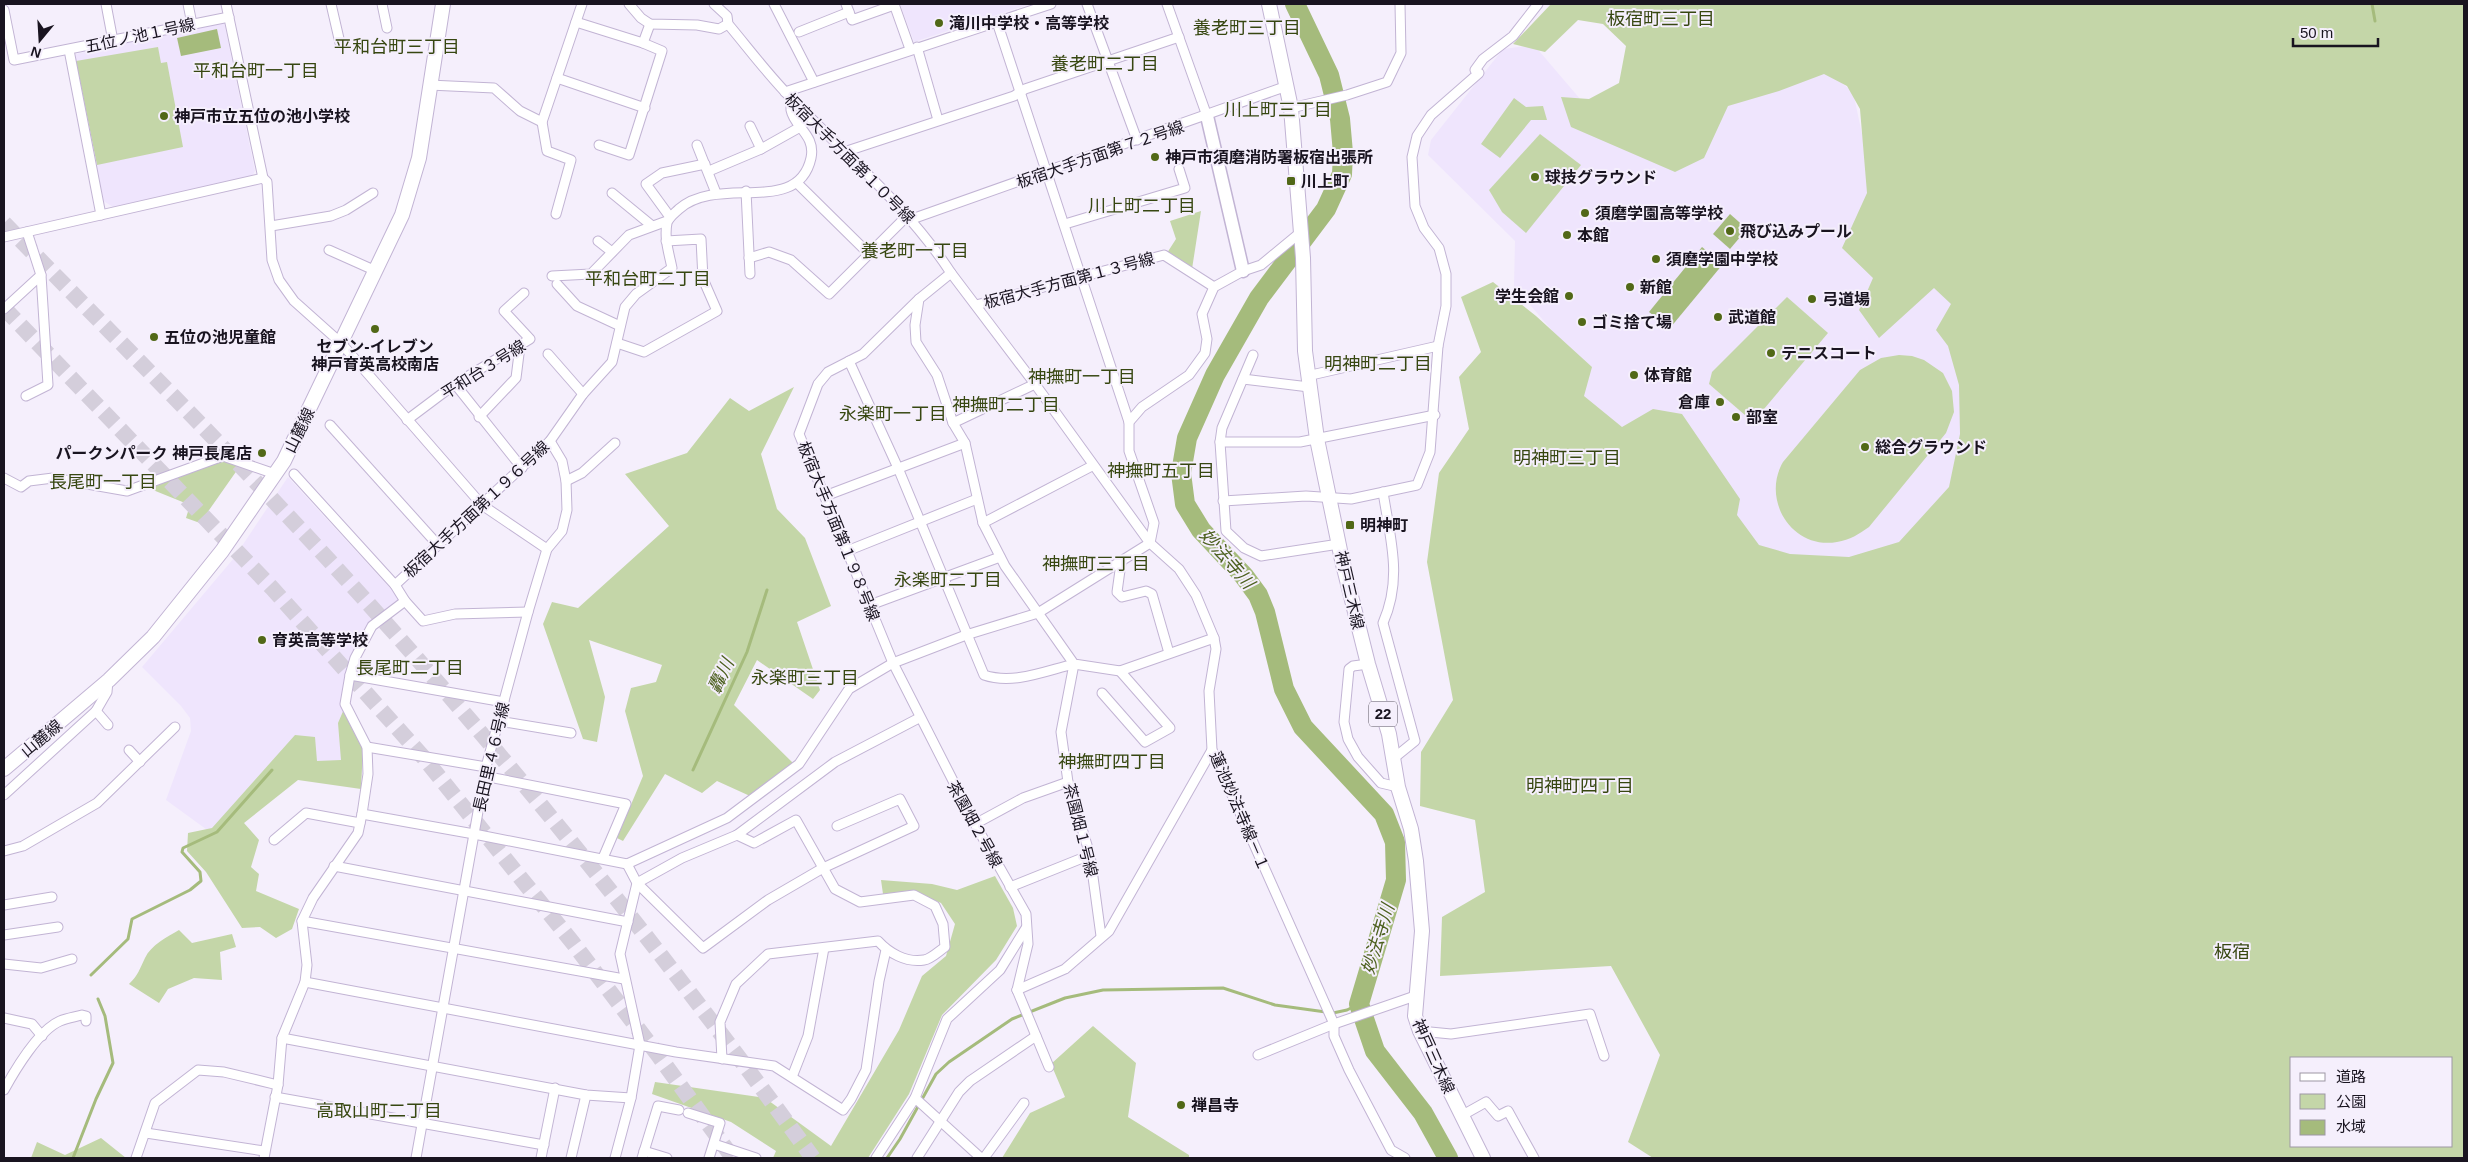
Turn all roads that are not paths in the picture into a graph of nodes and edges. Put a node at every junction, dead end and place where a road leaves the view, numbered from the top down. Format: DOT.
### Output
graph roads {
  1 [pos="106,4"];
  2 [pos="188,4"];
  3 [pos="226,4"];
  4 [pos="331,4"];
  5 [pos="382,4"];
  6 [pos="443,4"];
  7 [pos="582,4"];
  8 [pos="629,4"];
  9 [pos="714,4"];
  10 [pos="774,4"];
  11 [pos="894,4"];
  12 [pos="1051,4"];
  13 [pos="1087,4"];
  14 [pos="1167,4"];
  15 [pos="1269,4"];
  16 [pos="1400,4"];
  17 [pos="1538,4"];
  18 [pos="847,8"];
  19 [pos="4,10"];
  20 [pos="229,17"];
  21 [pos="576,22"];
  22 [pos="997,22"];
  23 [pos="192,24"];
  24 [pos="650,24"];
  25 [pos="728,24"];
  26 [pos="387,28"];
  27 [pos="799,32"];
  28 [pos="1179,37"];
  29 [pos="113,41"];
  30 [pos="340,43"];
  31 [pos="643,43"];
  32 [pos="914,48"];
  33 [pos="69,50"];
  34 [pos="1108,61"];
  35 [pos="557,78"];
  36 [pos="814,82"];
  37 [pos="429,85"];
  38 [pos="1287,86"];
  39 [pos="1020,92"];
  40 [pos="788,95"];
  41 [pos="644,108"];
  42 [pos="1291,108"];
  43 [pos="1207,116"];
  44 [pos="938,120"];
  45 [pos="542,122"];
  46 [pos="750,126"];
  47 [pos="802,126"];
  48 [pos="1138,140"];
  49 [pos="599,145"];
  50 [pos="697,145"];
  51 [pos="762,149"];
  52 [pos="844,152"];
  53 [pos="707,168"];
  54 [pos="1179,169"];
  55 [pos="1046,173"];
  56 [pos="263,178"];
  57 [pos="797,183"];
  58 [pos="746,191"];
  59 [pos="373,193"];
  60 [pos="612,193"];
  61 [pos="716,193"];
  62 [pos="556,214"];
  63 [pos="101,215"];
  64 [pos="910,217"];
  65 [pos="669,219"];
  66 [pos="1065,224"];
  67 [pos="652,225"];
  68 [pos="271,226"];
  69 [pos="27,232"];
  70 [pos="1301,233"];
  71 [pos="4,237"];
  72 [pos="598,241"];
  73 [pos="666,241"];
  74 [pos="329,250"];
  75 [pos="612,252"];
  76 [pos="869,254"];
  77 [pos="749,258"];
  78 [pos="376,271"];
  79 [pos="1243,271"];
  80 [pos="951,273"];
  81 [pos="750,274"];
  82 [pos="41,275"];
  83 [pos="1080,276"];
  84 [pos="1214,287"];
  85 [pos="524,292"];
  86 [pos="919,299"];
  87 [pos="976,305"];
  88 [pos="4,309"];
  89 [pos="620,326"];
  90 [pos="341,343"];
  91 [pos="617,343"];
  92 [pos="520,346"];
  93 [pos="1438,346"];
  94 [pos="548,354"];
  95 [pos="1253,355"];
  96 [pos="849,361"];
  97 [pos="1243,380"];
  98 [pos="1308,381"];
  99 [pos="455,384"];
  100 [pos="1035,384"];
  101 [pos="583,394"];
  102 [pos="26,396"];
  103 [pos="1434,415"];
  104 [pos="479,417"];
  105 [pos="407,420"];
  106 [pos="1129,422"];
  107 [pos="953,423"];
  108 [pos="330,425"];
  109 [pos="1317,439"];
  110 [pos="550,441"];
  111 [pos="1220,442"];
  112 [pos="615,443"];
  113 [pos="965,443"];
  114 [pos="1092,466"];
  115 [pos="522,468"];
  116 [pos="898,468"];
  117 [pos="275,474"];
  118 [pos="294,474"];
  119 [pos="4,478"];
  120 [pos="566,481"];
  121 [pos="1384,492"];
  122 [pos="825,496"];
  123 [pos="1329,497"];
  124 [pos="977,500"];
  125 [pos="1223,500"];
  126 [pos="482,505"];
  127 [pos="920,522"];
  128 [pos="983,523"];
  129 [pos="1150,543"];
  130 [pos="1339,544"];
  131 [pos="438,545"];
  132 [pos="547,549"];
  133 [pos="847,551"];
  134 [pos="1000,557"];
  135 [pos="1121,562"];
  136 [pos="943,578"];
  137 [pos="395,585"];
  138 [pos="405,601"];
  139 [pos="870,605"];
  140 [pos="528,612"];
  141 [pos="1038,613"];
  142 [pos="966,635"];
  143 [pos="1214,638"];
  144 [pos="1169,653"];
  145 [pos="893,663"];
  146 [pos="1074,664"];
  147 [pos="1368,664"];
  148 [pos="1120,671"];
  149 [pos="350,675"];
  150 [pos="108,680"];
  151 [pos="1102,693"];
  152 [pos="504,702"];
  153 [pos="96,711"];
  154 [pos="919,718"];
  155 [pos="499,720"];
  156 [pos="108,725"];
  157 [pos="175,727"];
  158 [pos="571,733"];
  159 [pos="367,747"];
  160 [pos="128,750"];
  161 [pos="1212,750"];
  162 [pos="1394,758"];
  163 [pos="140,762"];
  164 [pos="4,769"];
  165 [pos="485,771"];
  166 [pos="1068,782"];
  167 [pos="1398,786"];
  168 [pos="4,795"];
  169 [pos="361,818"];
  170 [pos="975,824"];
  171 [pos="837,826"];
  172 [pos="474,834"];
  173 [pos="737,835"];
  174 [pos="274,840"];
  175 [pos="4,851"];
  176 [pos="1090,855"];
  177 [pos="603,858"];
  178 [pos="627,864"];
  179 [pos="334,866"];
  180 [pos="824,868"];
  181 [pos="637,883"];
  182 [pos="1010,887"];
  183 [pos="464,891"];
  184 [pos="52,897"];
  185 [pos="4,905"];
  186 [pos="302,921"];
  187 [pos="628,922"];
  188 [pos="58,927"];
  189 [pos="1026,928"];
  190 [pos="4,935"];
  191 [pos="1102,936"];
  192 [pos="824,948"];
  193 [pos="455,949"];
  194 [pos="886,950"];
  195 [pos="72,959"];
  196 [pos="4,964"];
  197 [pos="624,979"];
  198 [pos="305,982"];
  199 [pos="1016,990"];
  200 [pos="1415,996"];
  201 [pos="444,1007"];
  202 [pos="4,1018"];
  203 [pos="86,1022"];
  204 [pos="1333,1022"];
  205 [pos="1420,1031"];
  206 [pos="42,1036"];
  207 [pos="1036,1036"];
  208 [pos="282,1038"];
  209 [pos="640,1045"];
  210 [pos="1258,1055"];
  211 [pos="1604,1056"];
  212 [pos="722,1059"];
  213 [pos="433,1067"];
  214 [pos="1049,1067"];
  215 [pos="792,1077"];
  216 [pos="278,1085"];
  217 [pos="555,1088"];
  218 [pos="4,1090"];
  219 [pos="586,1095"];
  220 [pos="276,1097"];
  221 [pos="630,1098"];
  222 [pos="915,1098"];
  223 [pos="1024,1103"];
  224 [pos="1461,1116"];
  225 [pos="940,1121"];
  226 [pos="422,1122"];
  227 [pos="146,1132"];
  228 [pos="714,1144"];
  229 [pos="544,1145"];
  230 [pos="643,1155"];
  231 [pos="266,1156"];
  232 [pos="136,1158"];
  233 [pos="416,1158"];
  234 [pos="541,1158"];
  235 [pos="571,1158"];
  236 [pos="615,1158"];
  237 [pos="667,1158"];
  238 [pos="709,1158"];
  239 [pos="756,1158"];
  240 [pos="876,1158"];
  241 [pos="917,1158"];
  242 [pos="982,1158"];
  243 [pos="1404,1158"];
  244 [pos="1483,1158"];
  245 [pos="1534,1158"];
  1 -- 29 [label="street"];
  2 -- 23 [label="street"];
  3 -- 20 [label="street"];
  4 -- 30 [label="street"];
  5 -- 26 [label="street"];
  6 -- 37 [label="main road, 山麓線"];
  7 -- 21 [label="street"];
  8 -- 24 [label="street"];
  9 -- 25 [label="street, 板宿大手方面第１０号線"];
  10 -- 36 [label="street"];
  11 -- 18 [label="street"];
  11 -- 32 [label="street"];
  12 -- 22 [label="street"];
  13 -- 34 [label="street"];
  14 -- 28 [label="street"];
  15 -- 38 [label="main road, 神戸三木線 / 22"];
  16 -- 42 [label="street"];
  17 -- 93 [label="street"];
  18 -- 27 [label="street"];
  19 -- 33 [label="street, 五位ノ池１号線"];
  20 -- 23 [label="street, 五位ノ池１号線"];
  20 -- 56 [label="street"];
  21 -- 31 [label="street"];
  21 -- 35 [label="street"];
  22 -- 32 [label="street"];
  22 -- 39 [label="street"];
  23 -- 29 [label="street, 五位ノ池１号線"];
  24 -- 25 [label="street"];
  24 -- 31 [label="street"];
  25 -- 40 [label="street, 板宿大手方面第１０号線"];
  28 -- 34 [label="street"];
  28 -- 43 [label="street"];
  29 -- 33 [label="street, 五位ノ池１号線"];
  31 -- 41 [label="street"];
  32 -- 36 [label="street"];
  32 -- 44 [label="street"];
  33 -- 63 [label="street"];
  34 -- 39 [label="street"];
  34 -- 48 [label="street"];
  35 -- 41 [label="street"];
  35 -- 45 [label="street"];
  36 -- 40 [label="street"];
  37 -- 45 [label="street"];
  37 -- 78 [label="main road, 山麓線"];
  38 -- 42 [label="main road, 神戸三木線 / 22"];
  38 -- 43 [label="street, 板宿大手方面第７２号線"];
  39 -- 44 [label="street"];
  39 -- 55 [label="street"];
  40 -- 47 [label="street"];
  40 -- 52 [label="street, 板宿大手方面第１０号線"];
  41 -- 49 [label="street"];
  42 -- 70 [label="main road, 神戸三木線 / 22"];
  43 -- 48 [label="street, 板宿大手方面第７２号線"];
  43 -- 79 [label="street"];
  44 -- 52 [label="street"];
  45 -- 62 [label="street"];
  46 -- 51 [label="street"];
  47 -- 51 [label="street"];
  47 -- 57 [label="street"];
  48 -- 55 [label="street, 板宿大手方面第７２号線"];
  50 -- 53 [label="street"];
  51 -- 53 [label="street"];
  52 -- 64 [label="street, 板宿大手方面第１０号線"];
  53 -- 61 [label="street"];
  53 -- 65 [label="street"];
  54 -- 66 [label="street"];
  55 -- 64 [label="street, 板宿大手方面第７２号線"];
  55 -- 66 [label="street"];
  56 -- 63 [label="street"];
  56 -- 68 [label="street"];
  57 -- 58 [label="street"];
  57 -- 76 [label="street"];
  58 -- 61 [label="street"];
  58 -- 77 [label="street"];
  59 -- 68 [label="street"];
  60 -- 67 [label="street"];
  61 -- 65 [label="street"];
  63 -- 69 [label="street"];
  64 -- 76 [label="street"];
  64 -- 80 [label="street, 板宿大手方面第１０号線"];
  65 -- 67 [label="street"];
  65 -- 73 [label="street"];
  66 -- 83 [label="street"];
  67 -- 75 [label="street"];
  68 -- 90 [label="street"];
  69 -- 71 [label="street"];
  69 -- 82 [label="street"];
  70 -- 79 [label="street"];
  70 -- 98 [label="main road, 神戸三木線 / 22"];
  72 -- 75 [label="street"];
  73 -- 89 [label="street"];
  73 -- 91 [label="street"];
  74 -- 78 [label="street"];
  75 -- 89 [label="street"];
  76 -- 77 [label="street"];
  77 -- 81 [label="street"];
  78 -- 90 [label="main road, 山麓線"];
  79 -- 84 [label="street"];
  80 -- 86 [label="street"];
  80 -- 87 [label="street, 蓮池妙法寺線－１"];
  82 -- 88 [label="street"];
  82 -- 102 [label="street"];
  83 -- 84 [label="street, 板宿大手方面第１３号線"];
  83 -- 87 [label="street, 板宿大手方面第１３号線"];
  83 -- 106 [label="street"];
  84 -- 106 [label="street"];
  85 -- 92 [label="street, 平和台３号線"];
  86 -- 96 [label="street, 板宿大手方面第１９８号線"];
  86 -- 107 [label="street"];
  87 -- 100 [label="street, 蓮池妙法寺線－１"];
  89 -- 91 [label="street"];
  90 -- 105 [label="street"];
  90 -- 117 [label="main road, 山麓線"];
  91 -- 101 [label="street, 板宿大手方面第１９６号線"];
  92 -- 99 [label="street, 平和台３号線"];
  92 -- 104 [label="street"];
  93 -- 98 [label="street"];
  93 -- 103 [label="street"];
  94 -- 101 [label="street"];
  95 -- 97 [label="street"];
  96 -- 116 [label="street"];
  96 -- 122 [label="street, 板宿大手方面第１９８号線"];
  97 -- 98 [label="street"];
  97 -- 111 [label="street"];
  98 -- 109 [label="main road, 神戸三木線 / 22"];
  99 -- 104 [label="street"];
  99 -- 105 [label="street, 平和台３号線"];
  100 -- 107 [label="street"];
  100 -- 114 [label="street, 蓮池妙法寺線－１"];
  101 -- 110 [label="street, 板宿大手方面第１９６号線"];
  103 -- 109 [label="street"];
  103 -- 121 [label="street"];
  104 -- 115 [label="street"];
  105 -- 126 [label="street"];
  106 -- 129 [label="street"];
  107 -- 113 [label="street"];
  108 -- 131 [label="street"];
  109 -- 111 [label="street"];
  109 -- 123 [label="main road, 神戸三木線 / 22"];
  110 -- 115 [label="street, 板宿大手方面第１９６号線"];
  110 -- 120 [label="street"];
  111 -- 125 [label="street"];
  112 -- 120 [label="street"];
  113 -- 116 [label="street"];
  113 -- 124 [label="street"];
  114 -- 128 [label="street"];
  114 -- 129 [label="street, 蓮池妙法寺線－１"];
  115 -- 126 [label="street, 板宿大手方面第１９６号線"];
  116 -- 122 [label="street"];
  116 -- 127 [label="street"];
  117 -- 119 [label="street"];
  117 -- 150 [label="main road, 山麓線"];
  118 -- 137 [label="street"];
  120 -- 132 [label="street"];
  121 -- 123 [label="street"];
  121 -- 162 [label="street"];
  122 -- 133 [label="street, 板宿大手方面第１９８号線"];
  123 -- 125 [label="street"];
  123 -- 130 [label="main road, 神戸三木線 / 22"];
  124 -- 127 [label="street"];
  124 -- 128 [label="street"];
  125 -- 130 [label="street"];
  126 -- 131 [label="street, 板宿大手方面第１９６号線"];
  126 -- 132 [label="street"];
  127 -- 133 [label="street"];
  127 -- 136 [label="street"];
  128 -- 134 [label="street"];
  129 -- 135 [label="street"];
  129 -- 143 [label="street, 蓮池妙法寺線－１"];
  130 -- 147 [label="main road, 神戸三木線 / 22"];
  131 -- 137 [label="street, 板宿大手方面第１９６号線"];
  132 -- 140 [label="street, 長田里４６号線"];
  133 -- 139 [label="street, 板宿大手方面第１９８号線"];
  134 -- 136 [label="street"];
  134 -- 141 [label="street"];
  135 -- 141 [label="street"];
  135 -- 144 [label="street"];
  136 -- 139 [label="street"];
  136 -- 142 [label="street"];
  137 -- 138 [label="street"];
  138 -- 140 [label="street"];
  138 -- 149 [label="street"];
  139 -- 145 [label="street, 板宿大手方面第１９８号線"];
  140 -- 152 [label="street, 長田里４６号線"];
  141 -- 142 [label="street"];
  141 -- 146 [label="street"];
  142 -- 145 [label="street"];
  142 -- 146 [label="street"];
  143 -- 144 [label="street"];
  143 -- 161 [label="street, 蓮池妙法寺線－１"];
  144 -- 148 [label="street"];
  145 -- 154 [label="street, 茶園畑２号線"];
  145 -- 178 [label="street"];
  146 -- 148 [label="street"];
  146 -- 166 [label="street, 茶園畑１号線"];
  147 -- 162 [label="main road, 神戸三木線 / 22"];
  147 -- 167 [label="street"];
  148 -- 151 [label="street"];
  149 -- 152 [label="street"];
  149 -- 159 [label="street"];
  150 -- 153 [label="street"];
  150 -- 164 [label="main road, 山麓線"];
  152 -- 155 [label="street, 長田里４６号線"];
  153 -- 156 [label="street"];
  153 -- 168 [label="street"];
  154 -- 170 [label="street, 茶園畑２号線"];
  154 -- 173 [label="street"];
  155 -- 158 [label="street"];
  155 -- 165 [label="street, 長田里４６号線"];
  157 -- 163 [label="street"];
  159 -- 165 [label="street"];
  159 -- 169 [label="street"];
  160 -- 163 [label="street"];
  161 -- 191 [label="street"];
  161 -- 204 [label="street, 蓮池妙法寺線－１"];
  162 -- 167 [label="main road, 神戸三木線 / 22"];
  163 -- 175 [label="street"];
  165 -- 172 [label="street, 長田里４６号線"];
  165 -- 177 [label="street"];
  166 -- 170 [label="street"];
  166 -- 176 [label="street, 茶園畑１号線"];
  167 -- 200 [label="main road, 神戸三木線 / 22"];
  169 -- 172 [label="street"];
  169 -- 174 [label="street"];
  169 -- 179 [label="street"];
  170 -- 182 [label="street, 茶園畑２号線"];
  171 -- 180 [label="street"];
  172 -- 177 [label="street, 長田里４６号線"];
  172 -- 183 [label="street"];
  173 -- 180 [label="street"];
  173 -- 181 [label="street"];
  176 -- 182 [label="street"];
  176 -- 191 [label="street, 茶園畑１号線"];
  177 -- 178 [label="street, 長田里４６号線"];
  178 -- 181 [label="street"];
  179 -- 183 [label="street"];
  179 -- 186 [label="street"];
  180 -- 181 [label="street"];
  180 -- 194 [label="street"];
  181 -- 187 [label="street"];
  182 -- 189 [label="street, 茶園畑２号線"];
  183 -- 187 [label="street"];
  183 -- 193 [label="street"];
  184 -- 185 [label="street"];
  186 -- 193 [label="street"];
  186 -- 198 [label="street"];
  187 -- 197 [label="street"];
  188 -- 190 [label="street"];
  189 -- 199 [label="street, 茶園畑２号線"];
  189 -- 222 [label="street"];
  191 -- 199 [label="street"];
  192 -- 194 [label="street"];
  192 -- 212 [label="street"];
  192 -- 215 [label="street"];
  193 -- 197 [label="street"];
  193 -- 201 [label="street"];
  194 -- 215 [label="street"];
  195 -- 196 [label="street"];
  197 -- 209 [label="street"];
  198 -- 201 [label="street"];
  198 -- 208 [label="street"];
  199 -- 207 [label="street"];
  200 -- 204 [label="street"];
  200 -- 205 [label="main road, 神戸三木線 / 22"];
  201 -- 209 [label="street"];
  201 -- 213 [label="street"];
  202 -- 206 [label="street"];
  203 -- 206 [label="street"];
  204 -- 210 [label="street"];
  204 -- 243 [label="street, 蓮池妙法寺線－１"];
  205 -- 211 [label="street"];
  205 -- 224 [label="main road, 神戸三木線 / 22"];
  206 -- 218 [label="street"];
  207 -- 214 [label="street"];
  207 -- 225 [label="street"];
  208 -- 213 [label="street"];
  208 -- 216 [label="street"];
  209 -- 212 [label="street"];
  209 -- 221 [label="street"];
  212 -- 215 [label="street"];
  213 -- 217 [label="street"];
  213 -- 226 [label="street"];
  216 -- 220 [label="street"];
  216 -- 227 [label="street"];
  217 -- 219 [label="street"];
  217 -- 229 [label="street"];
  219 -- 221 [label="street"];
  219 -- 235 [label="street"];
  220 -- 226 [label="street"];
  220 -- 231 [label="street"];
  221 -- 236 [label="street"];
  222 -- 225 [label="street"];
  222 -- 240 [label="street"];
  223 -- 242 [label="street"];
  224 -- 244 [label="main road, 神戸三木線 / 22"];
  224 -- 245 [label="street"];
  225 -- 241 [label="street"];
  225 -- 242 [label="street"];
  226 -- 229 [label="street"];
  226 -- 233 [label="street"];
  227 -- 231 [label="street"];
  227 -- 232 [label="street"];
  228 -- 230 [label="street"];
  228 -- 238 [label="street"];
  228 -- 239 [label="street"];
  229 -- 234 [label="street"];
  230 -- 237 [label="street"];
}
